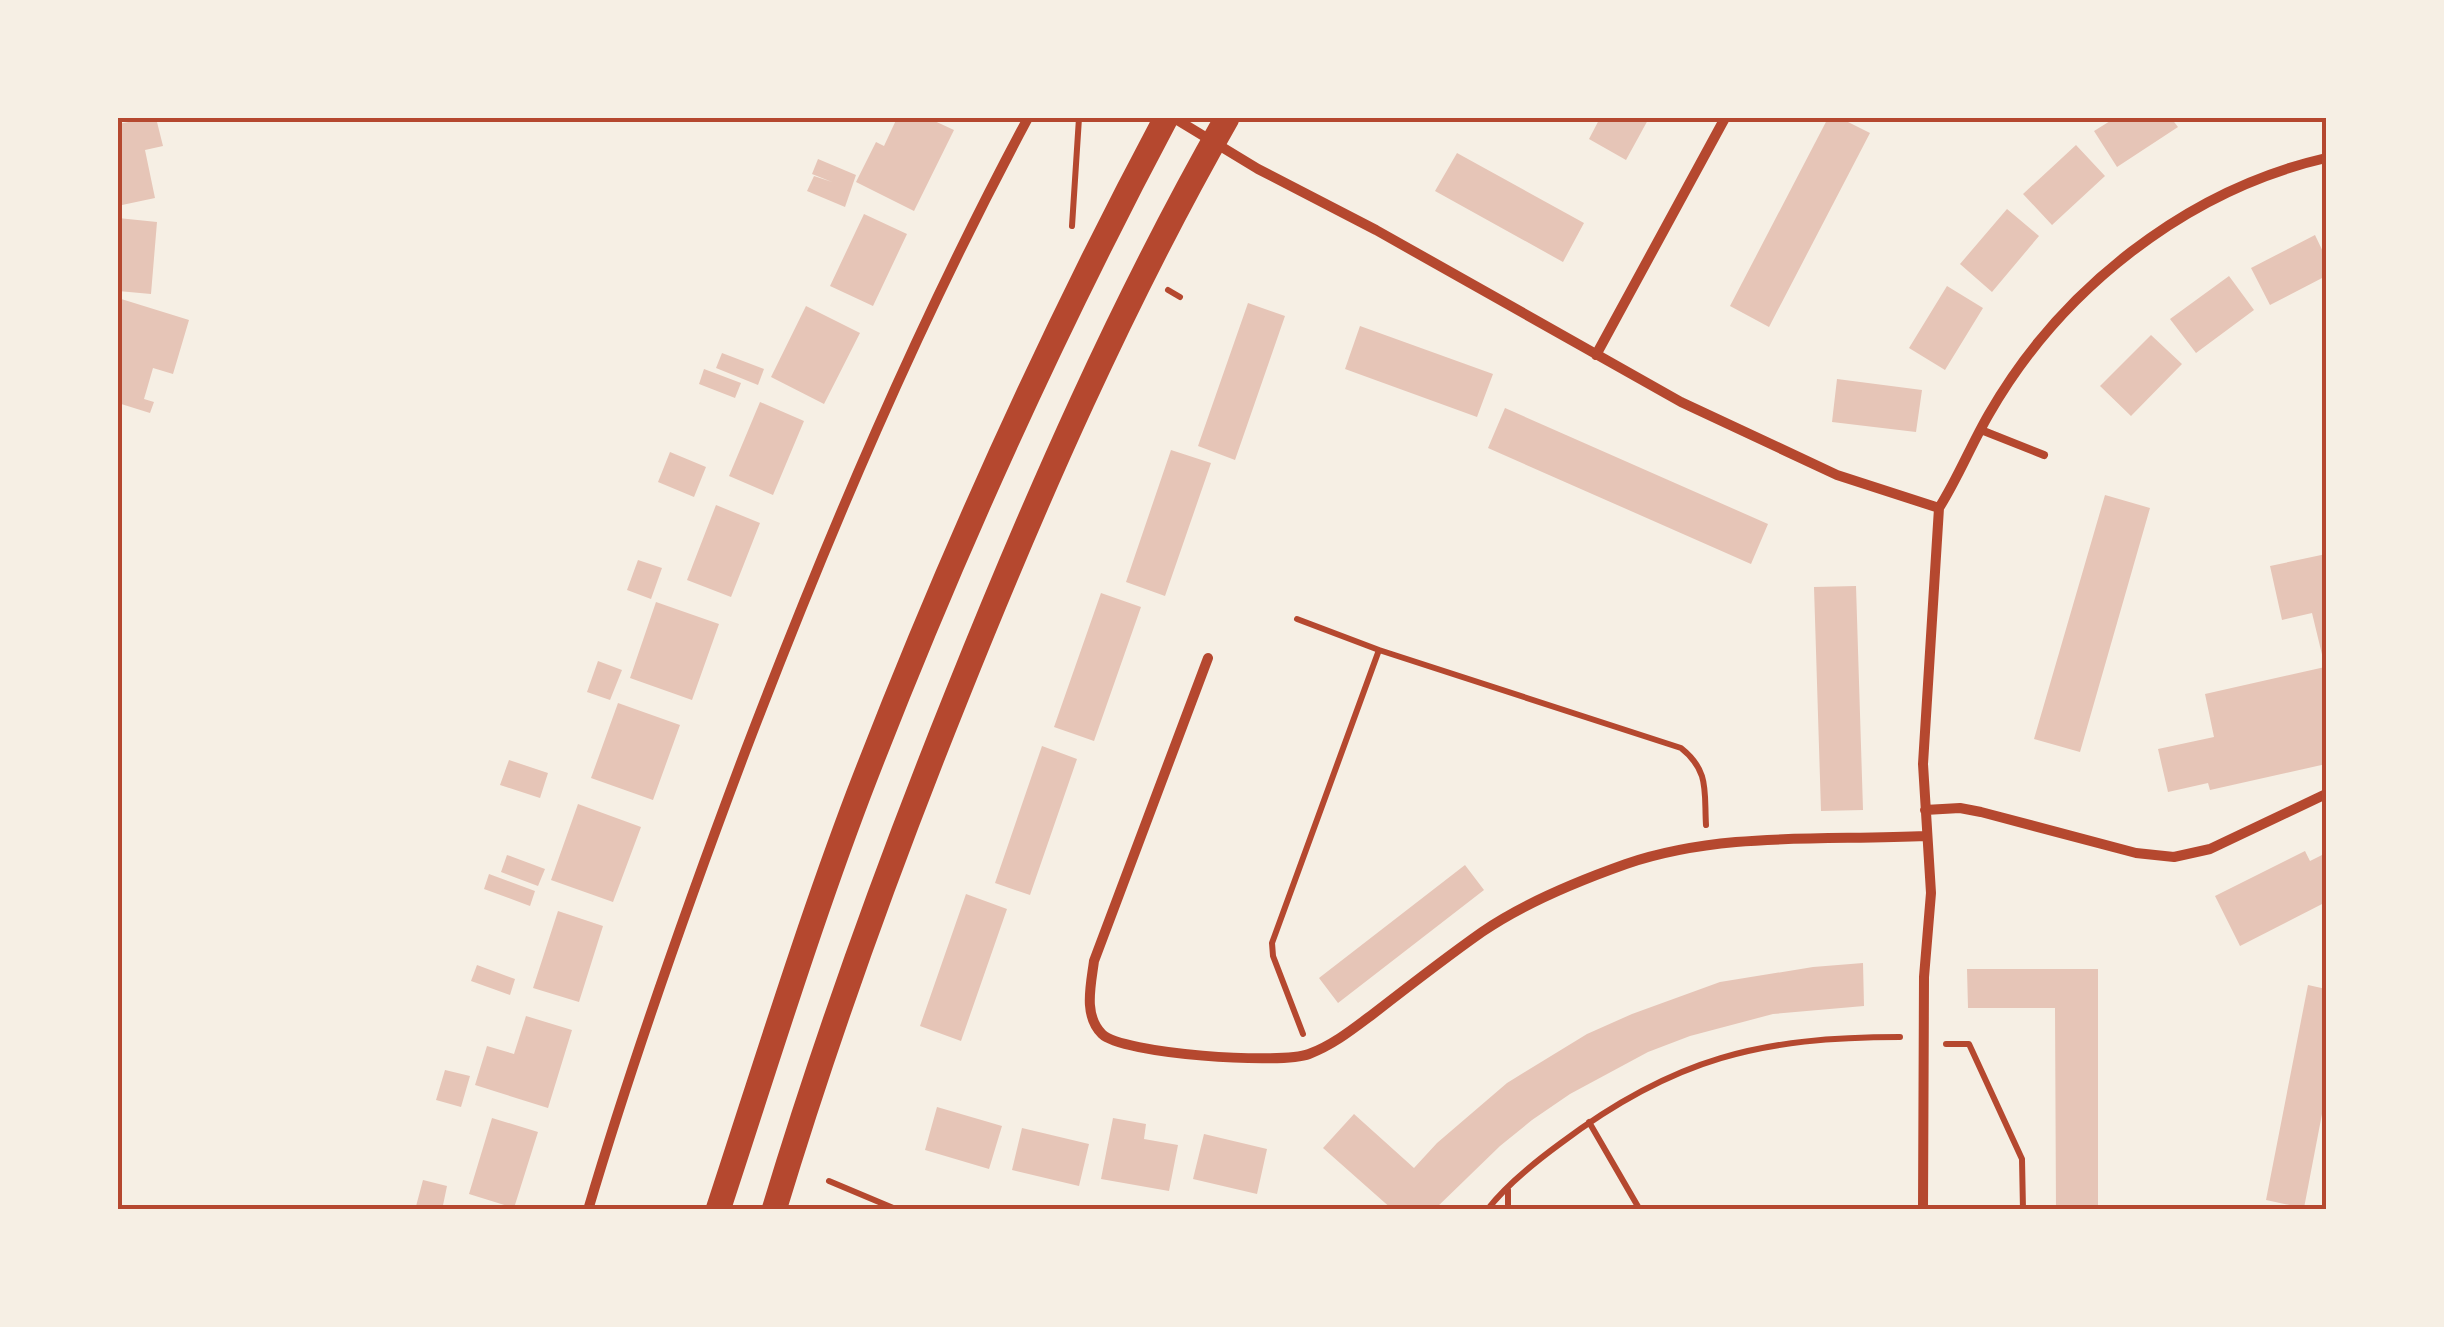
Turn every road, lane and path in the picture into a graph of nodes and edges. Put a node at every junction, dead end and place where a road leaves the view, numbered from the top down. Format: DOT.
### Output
graph roads {
  1 [pos="1028,118"];
  2 [pos="1079,118"];
  3 [pos="1166,118"];
  4 [pos="1174,118"];
  5 [pos="1227,118"];
  6 [pos="1724,118"];
  7 [pos="1213,143"];
  8 [pos="2326,158"];
  9 [pos="1072,240"];
  10 [pos="1596,354"];
  11 [pos="1981,430"];
  12 [pos="2044,454"];
  13 [pos="1939,508"];
  14 [pos="1297,619"];
  15 [pos="1379,650"];
  16 [pos="1208,658"];
  17 [pos="2326,794"];
  18 [pos="1925,810"];
  19 [pos="1926,836"];
  20 [pos="1707,844"];
  21 [pos="1925,1043"];
  22 [pos="1311,1054"];
  23 [pos="1589,1122"];
  24 [pos="829,1180"];
  25 [pos="1508,1189"];
  26 [pos="588,1210"];
  27 [pos="718,1210"];
  28 [pos="774,1210"];
  29 [pos="898,1210"];
  30 [pos="1487,1210"];
  31 [pos="1508,1210"];
  32 [pos="1640,1210"];
  33 [pos="1924,1210"];
  34 [pos="2023,1210"];
  1 -- 26 [label="street"];
  2 -- 9 [label="path"];
  3 -- 27 [label="main road"];
  4 -- 7 [label="street"];
  5 -- 7 [label="main road"];
  6 -- 10 [label="street"];
  7 -- 10 [label="street"];
  7 -- 28 [label="main road"];
  8 -- 11 [label="street"];
  10 -- 13 [label="street"];
  11 -- 12 [label="lane"];
  11 -- 13 [label="street"];
  13 -- 18 [label="street"];
  14 -- 15 [label="path"];
  15 -- 20 [label="path"];
  15 -- 22 [label="path"];
  16 -- 22 [label="street"];
  17 -- 18 [label="street"];
  18 -- 19 [label="street"];
  19 -- 20 [label="street"];
  19 -- 21 [label="street"];
  20 -- 22 [label="street"];
  21 -- 23 [label="path"];
  21 -- 33 [label="street"];
  21 -- 34 [label="path"];
  23 -- 25 [label="path"];
  23 -- 32 [label="path"];
  24 -- 29 [label="path"];
  25 -- 30 [label="path"];
  25 -- 31 [label="path"];
}
